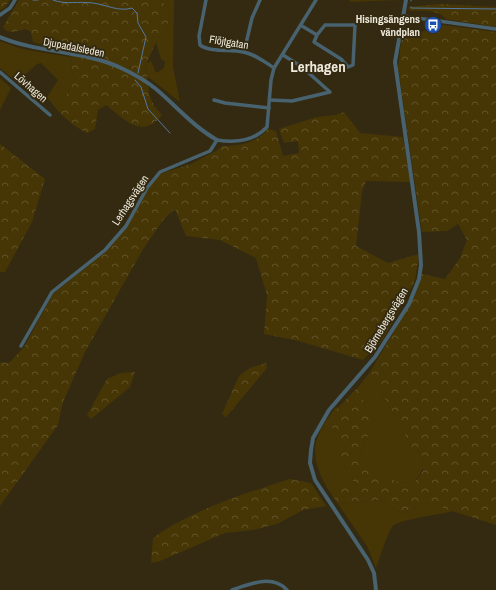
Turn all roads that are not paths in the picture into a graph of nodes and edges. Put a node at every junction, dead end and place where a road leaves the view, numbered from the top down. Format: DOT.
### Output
graph roads {
  1 [pos="15,0"];
  2 [pos="206,0"];
  3 [pos="260,0"];
  4 [pos="316,0"];
  5 [pos="406,0"];
  6 [pos="0,15"];
  7 [pos="403,16"];
  8 [pos="302,26"];
  9 [pos="496,29"];
  10 [pos="317,36"];
  11 [pos="0,37"];
  12 [pos="244,52"];
  13 [pos="283,55"];
  14 [pos="274,68"];
  15 [pos="0,72"];
  16 [pos="214,100"];
  17 [pos="270,100"];
  18 [pos="269,108"];
  19 [pos="50,116"];
  20 [pos="217,140"];
  21 [pos="21,346"];
  22 [pos="232,590"];
  23 [pos="287,590"];
  24 [pos="376,590"];
  1 -- 6 [label="street"];
  2 -- 12 [label="street, Flöjtgatan"];
  3 -- 12 [label="street"];
  4 -- 8 [label="street"];
  5 -- 7 [label="street, Björnebergsvägen"];
  7 -- 9 [label="street"];
  7 -- 24 [label="street, Björnebergsvägen"];
  8 -- 10 [label="street"];
  8 -- 13 [label="street"];
  10 -- 10 [label="street"];
  11 -- 20 [label="street, Djupadalsleden"];
  12 -- 14 [label="street, Flöjtgatan"];
  13 -- 14 [label="street"];
  13 -- 17 [label="street"];
  14 -- 17 [label="street"];
  15 -- 19 [label="street, Lövhagen"];
  16 -- 18 [label="street"];
  17 -- 18 [label="street"];
  18 -- 20 [label="street"];
  20 -- 21 [label="street, Lerhagsvägen"];
  22 -- 23 [label="street"];
}
